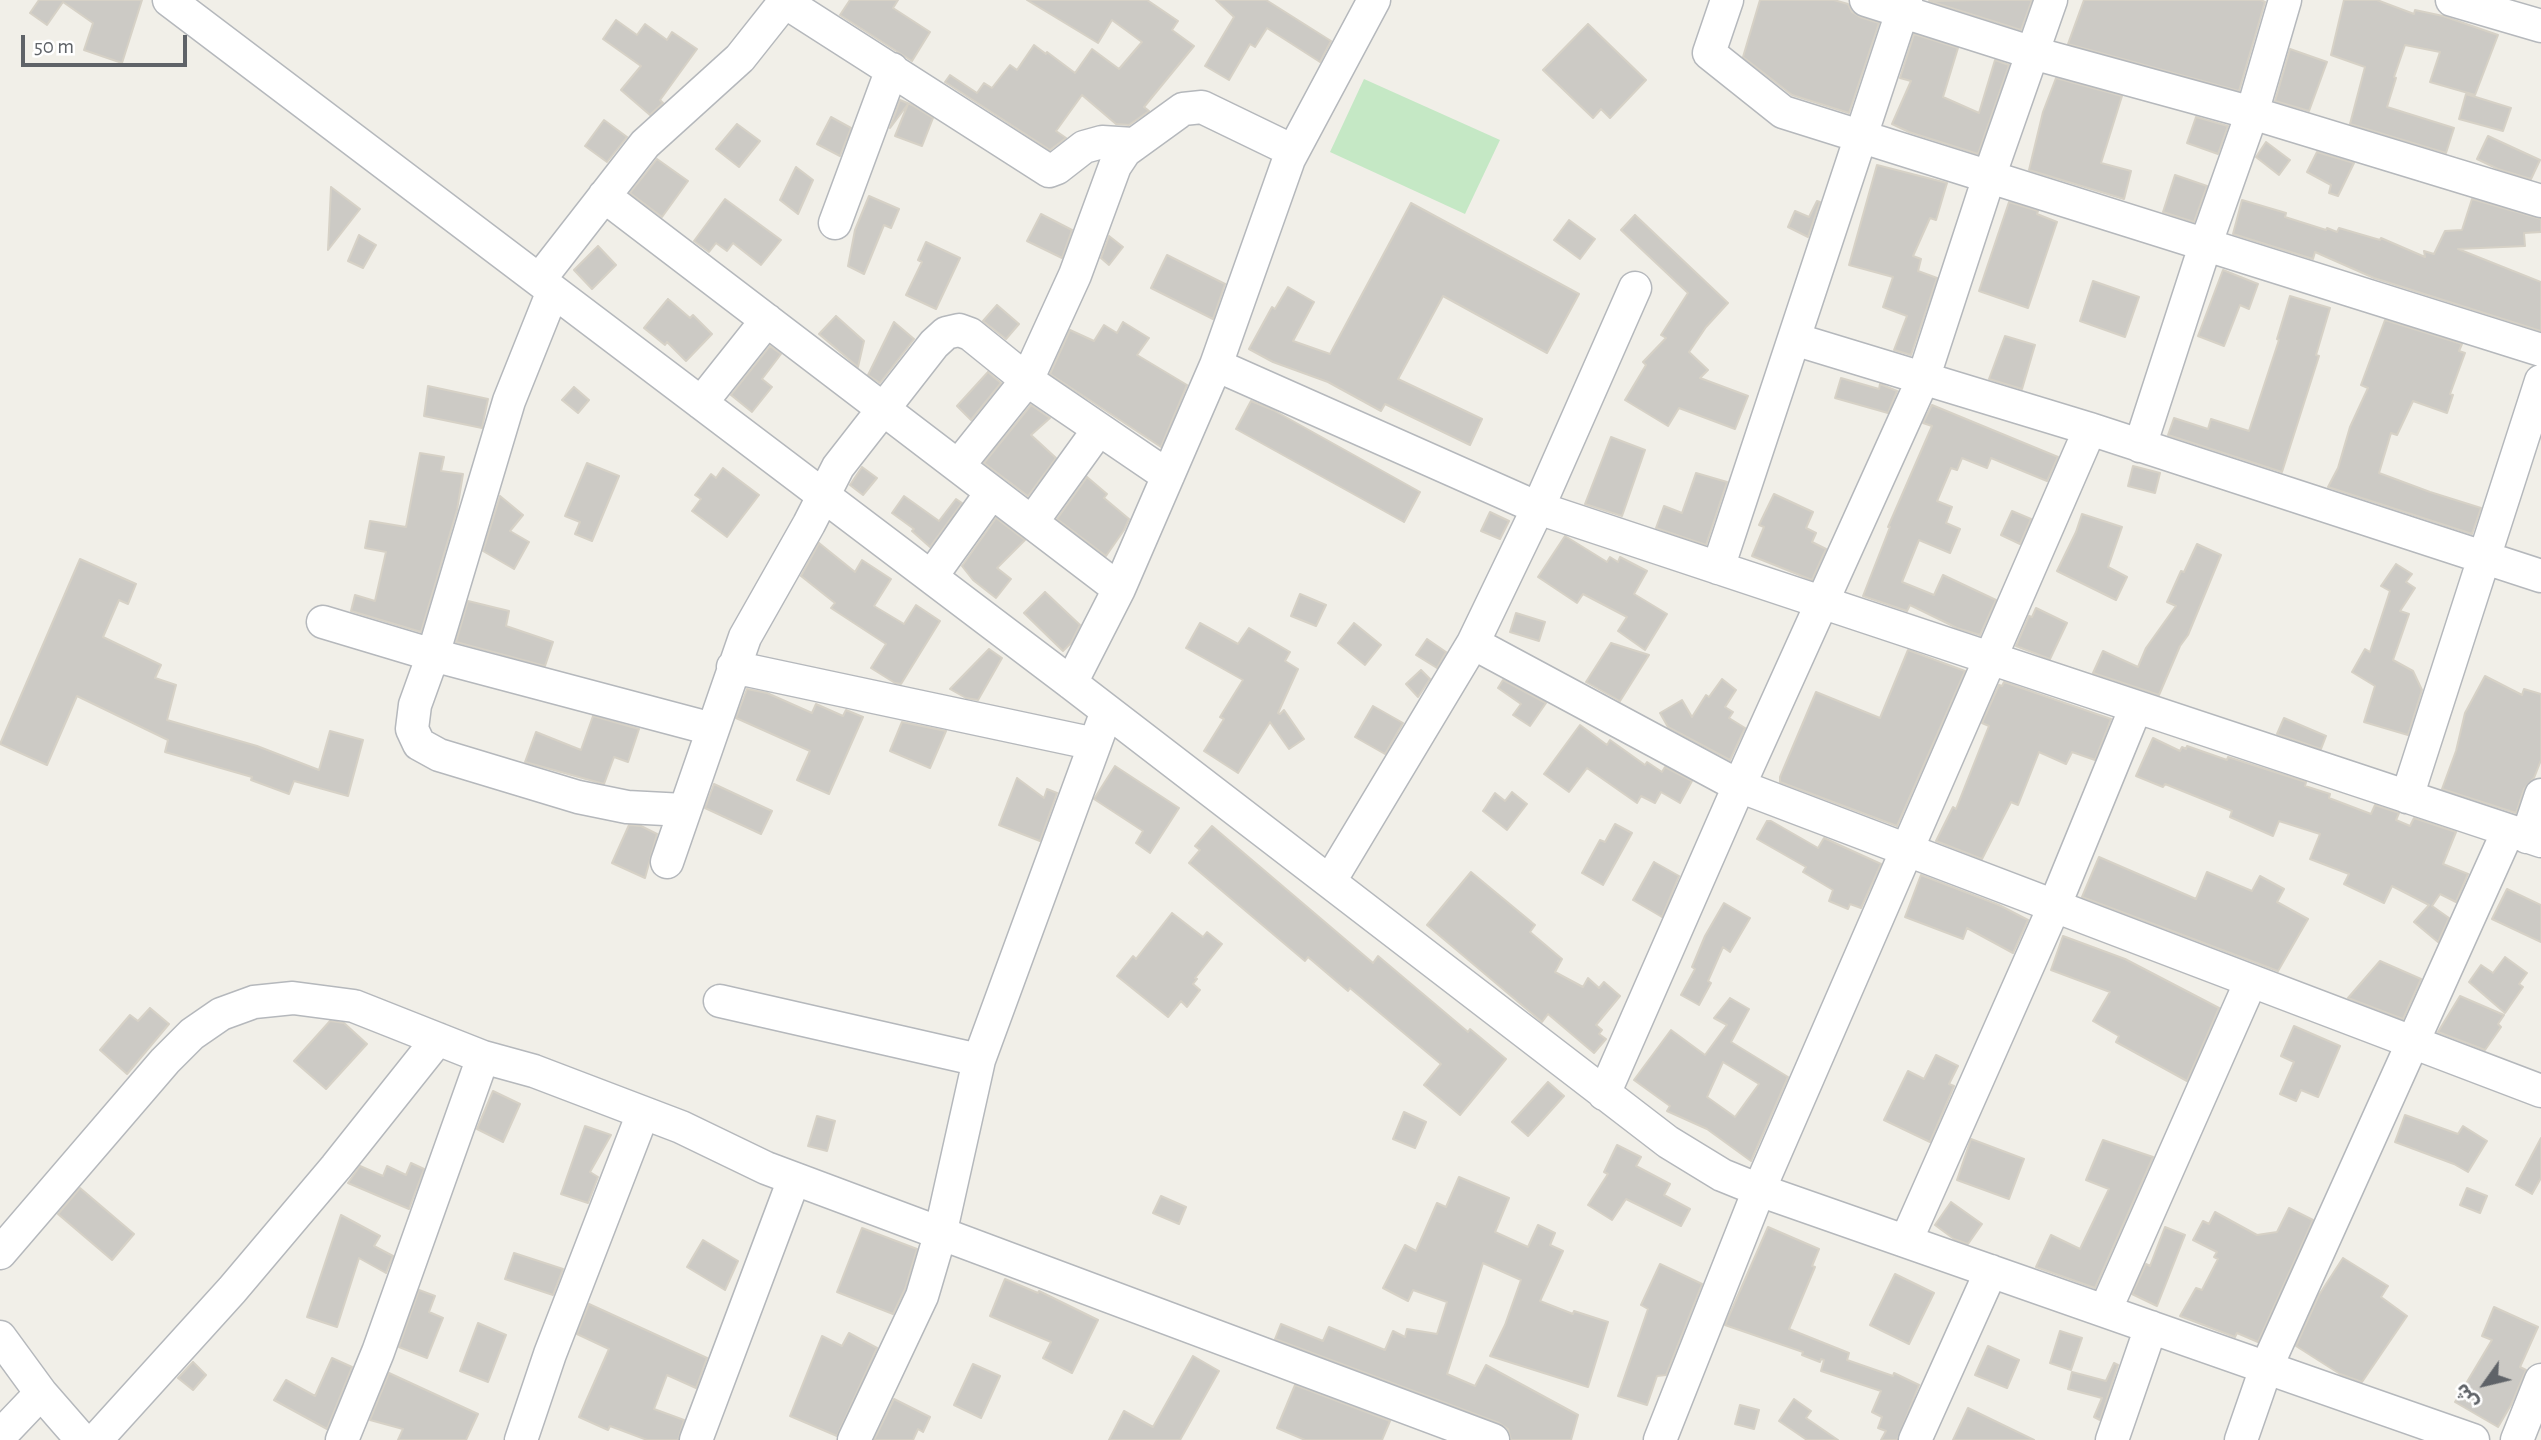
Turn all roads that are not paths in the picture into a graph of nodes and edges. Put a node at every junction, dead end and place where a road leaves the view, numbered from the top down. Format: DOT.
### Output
graph roads {
  1 [pos="169,0"];
  2 [pos="1374,0"];
  3 [pos="1727,0"];
  4 [pos="1866,0"];
  5 [pos="2051,0"];
  6 [pos="2285,0"];
  7 [pos="2452,0"];
  8 [pos="785,1"];
  9 [pos="1904,6"];
  10 [pos="2541,26"];
  11 [pos="2033,53"];
  12 [pos="892,69"];
  13 [pos="2252,113"];
  14 [pos="1861,137"];
  15 [pos="1133,144"];
  16 [pos="1293,151"];
  17 [pos="1989,177"];
  18 [pos="604,196"];
  19 [pos="2541,201"];
  20 [pos="835,223"];
  21 [pos="2205,246"];
  22 [pos="546,285"];
  23 [pos="1635,288"];
  24 [pos="767,320"];
  25 [pos="1794,339"];
  26 [pos="2541,350"];
  27 [pos="1216,365"];
  28 [pos="1923,379"];
  29 [pos="1027,380"];
  30 [pos="2541,381"];
  31 [pos="701,403"];
  32 [pos="884,410"];
  33 [pos="1099,429"];
  34 [pos="2090,429"];
  35 [pos="2140,446"];
  36 [pos="958,466"];
  37 [pos="1168,476"];
  38 [pos="992,492"];
  39 [pos="823,497"];
  40 [pos="1538,508"];
  41 [pos="1032,522"];
  42 [pos="2486,558"];
  43 [pos="1718,568"];
  44 [pos="2541,576"];
  45 [pos="931,577"];
  46 [pos="1119,589"];
  47 [pos="1822,603"];
  48 [pos="323,622"];
  49 [pos="1473,643"];
  50 [pos="433,655"];
  51 [pos="1989,658"];
  52 [pos="733,667"];
  53 [pos="1071,683"];
  54 [pos="2136,707"];
  55 [pos="1107,710"];
  56 [pos="712,729"];
  57 [pos="1095,744"];
  58 [pos="1739,786"];
  59 [pos="2541,795"];
  60 [pos="2407,797"];
  61 [pos="684,810"];
  62 [pos="2525,836"];
  63 [pos="1907,849"];
  64 [pos="667,862"];
  65 [pos="1330,881"];
  66 [pos="2054,907"];
  67 [pos="2251,981"];
  68 [pos="720,1001"];
  69 [pos="438,1039"];
  70 [pos="2412,1041"];
  71 [pos="483,1057"];
  72 [pos="979,1060"];
  73 [pos="2541,1091"];
  74 [pos="1604,1094"];
  75 [pos="643,1113"];
  76 [pos="794,1179"];
  77 [pos="1759,1190"];
  78 [pos="940,1234"];
  79 [pos="1906,1241"];
  80 [pos="0,1253"];
  81 [pos="1991,1271"];
  82 [pos="2105,1311"];
  83 [pos="2151,1327"];
  84 [pos="0,1337"];
  85 [pos="2266,1368"];
  86 [pos="2541,1380"];
  87 [pos="41,1393"];
  88 [pos="0,1436"];
  89 [pos="82,1440"];
  90 [pos="96,1440"];
  91 [pos="342,1440"];
  92 [pos="521,1440"];
  93 [pos="696,1440"];
  94 [pos="854,1440"];
  95 [pos="1493,1440"];
  96 [pos="1660,1440"];
  97 [pos="1915,1440"];
  98 [pos="2112,1440"];
  99 [pos="2241,1440"];
  100 [pos="2473,1440"];
  101 [pos="2517,1440"];
  1 -- 22 [label="street"];
  2 -- 16 [label="street"];
  3 -- 14 [label="street"];
  4 -- 9 [label="street"];
  5 -- 11 [label="street"];
  6 -- 13 [label="street"];
  7 -- 10 [label="street"];
  8 -- 12 [label="street"];
  8 -- 18 [label="street"];
  9 -- 11 [label="street"];
  9 -- 14 [label="street"];
  11 -- 13 [label="street"];
  11 -- 17 [label="street"];
  12 -- 15 [label="street"];
  12 -- 20 [label="street"];
  13 -- 19 [label="street"];
  13 -- 21 [label="street"];
  14 -- 17 [label="street"];
  14 -- 25 [label="street"];
  15 -- 16 [label="street"];
  15 -- 29 [label="street"];
  16 -- 27 [label="street"];
  17 -- 21 [label="street"];
  17 -- 28 [label="street"];
  18 -- 22 [label="street"];
  18 -- 24 [label="street"];
  21 -- 26 [label="street"];
  21 -- 35 [label="street"];
  22 -- 31 [label="street"];
  22 -- 50 [label="street"];
  23 -- 40 [label="street"];
  24 -- 31 [label="street"];
  24 -- 32 [label="street"];
  25 -- 28 [label="street"];
  25 -- 43 [label="street"];
  27 -- 37 [label="street"];
  27 -- 40 [label="street"];
  28 -- 34 [label="street"];
  28 -- 47 [label="street"];
  29 -- 32 [label="street"];
  29 -- 33 [label="street"];
  29 -- 36 [label="street"];
  30 -- 42 [label="street"];
  31 -- 39 [label="street"];
  32 -- 36 [label="street"];
  32 -- 39 [label="street"];
  33 -- 37 [label="street"];
  33 -- 41 [label="street"];
  34 -- 35 [label="street"];
  34 -- 51 [label="street"];
  35 -- 42 [label="street"];
  36 -- 38 [label="street"];
  37 -- 46 [label="street"];
  38 -- 41 [label="street"];
  38 -- 45 [label="street"];
  39 -- 45 [label="street"];
  39 -- 52 [label="street"];
  40 -- 43 [label="street"];
  40 -- 49 [label="street"];
  41 -- 46 [label="street"];
  42 -- 44 [label="street"];
  42 -- 60 [label="street"];
  43 -- 47 [label="street"];
  45 -- 53 [label="street"];
  46 -- 53 [label="street"];
  47 -- 51 [label="street"];
  47 -- 58 [label="street"];
  48 -- 50 [label="street"];
  49 -- 58 [label="street"];
  49 -- 65 [label="street"];
  50 -- 56 [label="street"];
  50 -- 61 [label="street"];
  51 -- 54 [label="street"];
  51 -- 63 [label="street"];
  52 -- 56 [label="street"];
  52 -- 57 [label="street"];
  53 -- 55 [label="street"];
  54 -- 60 [label="street"];
  54 -- 66 [label="street"];
  55 -- 57 [label="street"];
  55 -- 65 [label="street"];
  56 -- 61 [label="street"];
  57 -- 72 [label="street"];
  58 -- 63 [label="street"];
  58 -- 74 [label="street"];
  59 -- 62 [label="street"];
  60 -- 62 [label="street"];
  61 -- 64 [label="street"];
  62 -- 70 [label="street"];
  63 -- 66 [label="street"];
  63 -- 77 [label="street"];
  65 -- 74 [label="street"];
  66 -- 67 [label="street"];
  66 -- 79 [label="street"];
  67 -- 70 [label="street"];
  67 -- 82 [label="street"];
  68 -- 72 [label="street"];
  69 -- 71 [label="street"];
  69 -- 80 [label="street"];
  69 -- 90 [label="street"];
  70 -- 73 [label="street"];
  70 -- 85 [label="street"];
  71 -- 75 [label="street"];
  71 -- 91 [label="street"];
  72 -- 78 [label="street"];
  74 -- 77 [label="street"];
  75 -- 76 [label="street"];
  75 -- 92 [label="street"];
  76 -- 78 [label="street"];
  76 -- 93 [label="street"];
  77 -- 79 [label="street"];
  77 -- 96 [label="street"];
  78 -- 94 [label="street"];
  78 -- 95 [label="street"];
  79 -- 81 [label="street"];
  81 -- 82 [label="street"];
  81 -- 97 [label="street"];
  82 -- 83 [label="street"];
  83 -- 85 [label="street"];
  83 -- 98 [label="street"];
  84 -- 87 [label="street"];
  85 -- 99 [label="street"];
  85 -- 100 [label="street"];
  86 -- 101 [label="street"];
  87 -- 88 [label="street"];
  87 -- 89 [label="street"];
}
